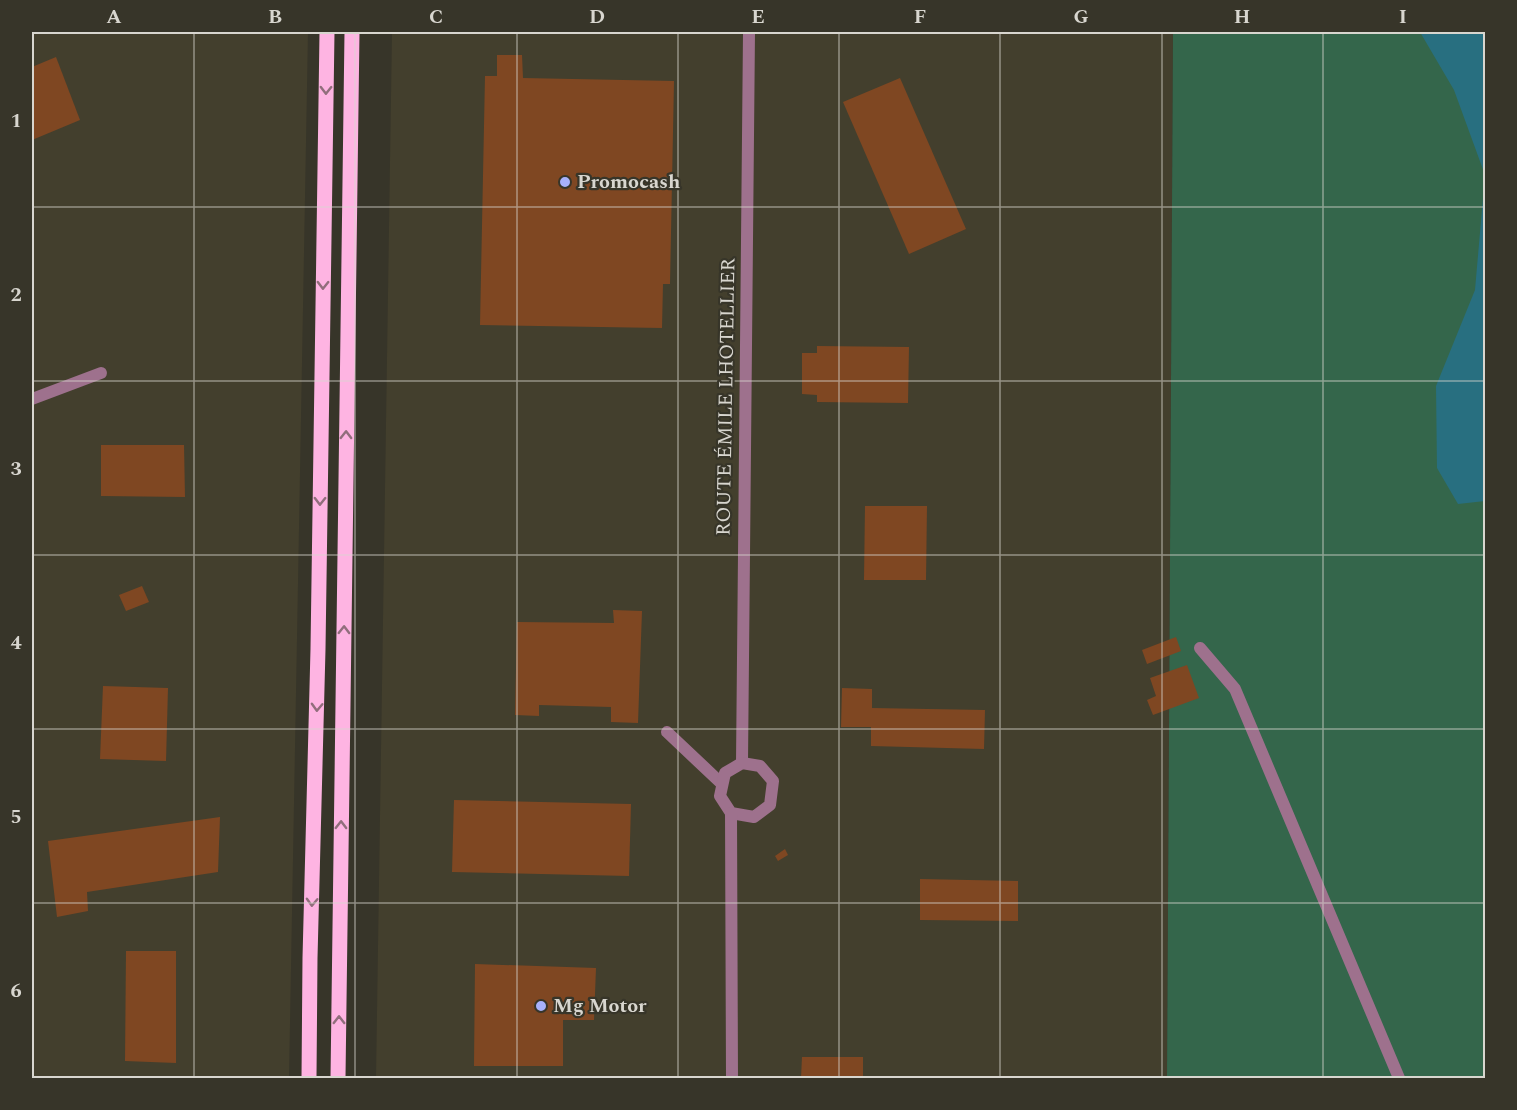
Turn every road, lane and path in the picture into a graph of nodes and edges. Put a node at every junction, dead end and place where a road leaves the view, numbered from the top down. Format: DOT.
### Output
graph roads {
  1 [pos="327,32"];
  2 [pos="352,32"];
  3 [pos="749,32"];
  4 [pos="100,373"];
  5 [pos="32,399"];
  6 [pos="1200,648"];
  7 [pos="666,732"];
  8 [pos="742,763"];
  9 [pos="722,784"];
  10 [pos="731,813"];
  11 [pos="309,1078"];
  12 [pos="338,1078"];
  13 [pos="732,1078"];
  14 [pos="1399,1078"];
  1 -- 11 [label="main road, one-way"];
  12 -- 2 [label="main road, one-way"];
  3 -- 8 [label="street, ROUTE ÉMILE LHOTELLIER"];
  4 -- 5 [label="street"];
  6 -- 14 [label="street"];
  7 -- 9 [label="street"];
  8 -- 9 [label="street"];
  8 -- 10 [label="street"];
  9 -- 10 [label="street"];
  10 -- 13 [label="street"];
}
